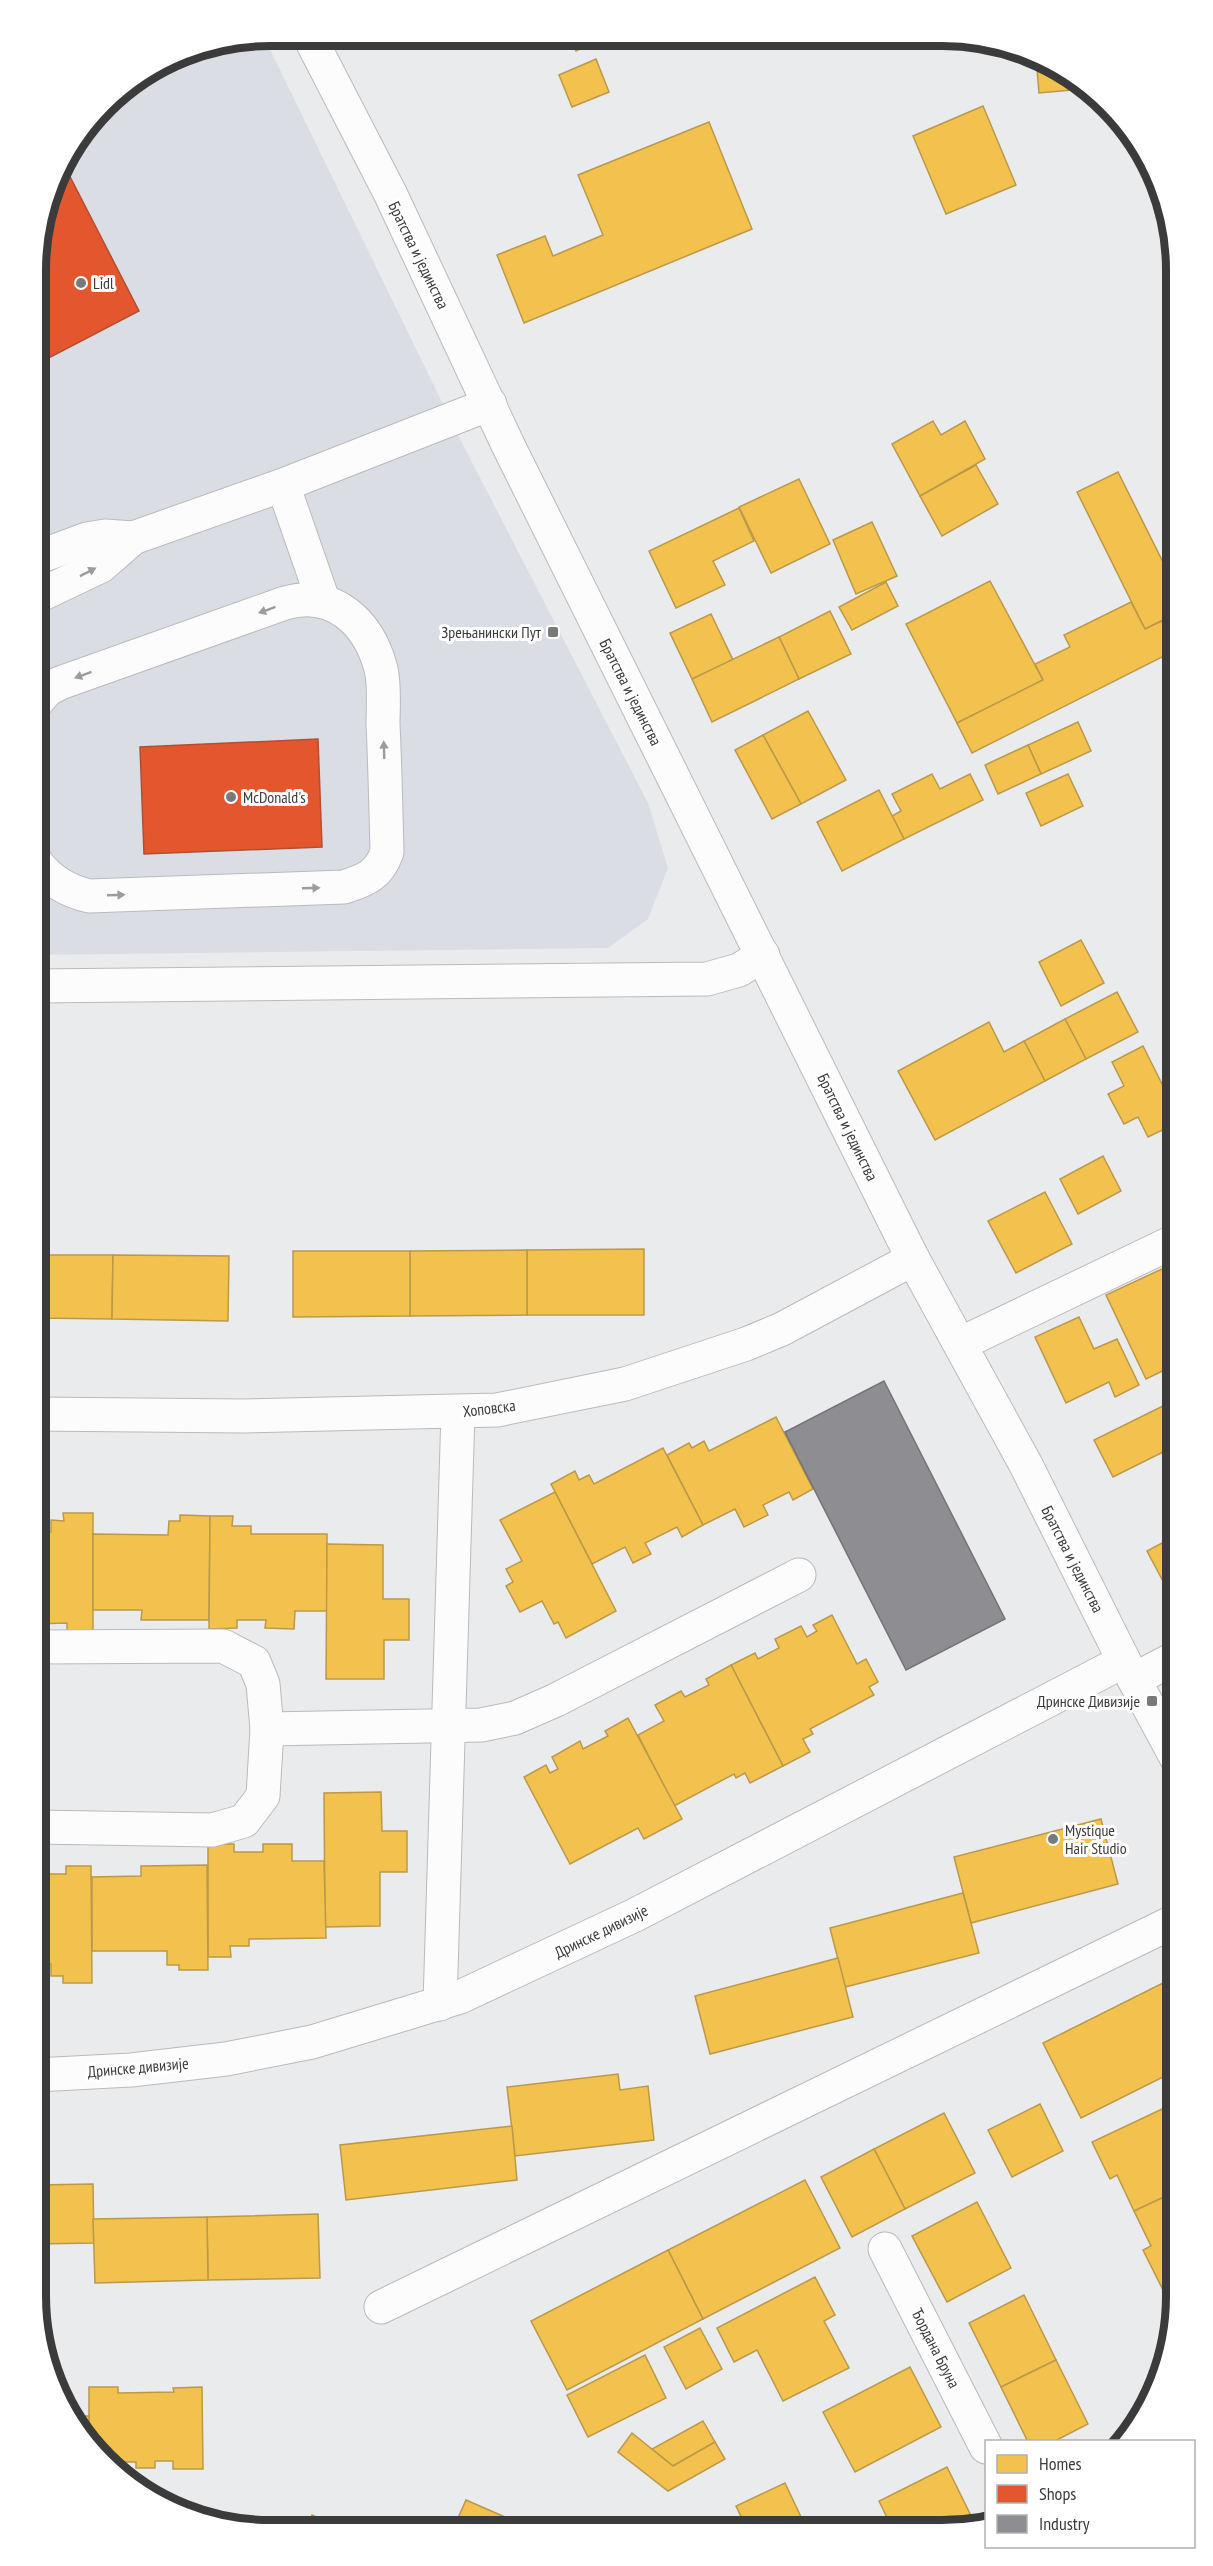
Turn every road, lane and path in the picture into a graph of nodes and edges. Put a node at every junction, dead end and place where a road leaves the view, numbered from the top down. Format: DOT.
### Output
graph roads {
  1 [pos="315,47"];
  2 [pos="490,404"];
  3 [pos="283,485"];
  4 [pos="133,538"];
  5 [pos="46,554"];
  6 [pos="46,592"];
  7 [pos="323,600"];
  8 [pos="46,691"];
  9 [pos="46,874"];
  10 [pos="763,955"];
  11 [pos="46,986"];
  12 [pos="1166,1245"];
  13 [pos="913,1259"];
  14 [pos="960,1344"];
  15 [pos="458,1412"];
  16 [pos="46,1414"];
  17 [pos="799,1575"];
  18 [pos="46,1647"];
  19 [pos="1166,1660"];
  20 [pos="1129,1670"];
  21 [pos="448,1726"];
  22 [pos="267,1729"];
  23 [pos="1166,1739"];
  24 [pos="46,1827"];
  25 [pos="1166,1925"];
  26 [pos="440,2004"];
  27 [pos="46,2074"];
  28 [pos="885,2249"];
  29 [pos="381,2307"];
  30 [pos="985,2442"];
  1 -- 2 [label="street, Братства и јединства"];
  2 -- 3 [label="street"];
  2 -- 10 [label="street, Братства и јединства"];
  3 -- 4 [label="street"];
  3 -- 7 [label="street"];
  4 -- 5 [label="street"];
  6 -- 4 [label="street, one-way"];
  7 -- 8 [label="street, one-way"];
  9 -- 7 [label="street, one-way"];
  10 -- 11 [label="street"];
  10 -- 13 [label="street, Братства и јединства"];
  12 -- 14 [label="street"];
  13 -- 14 [label="street, Братства и јединства"];
  13 -- 15 [label="street, Хоповска"];
  14 -- 20 [label="street, Братства и јединства"];
  15 -- 16 [label="street, Хоповска"];
  15 -- 21 [label="street"];
  17 -- 21 [label="street"];
  18 -- 22 [label="street"];
  19 -- 20 [label="street"];
  20 -- 23 [label="street, Братства и јединства"];
  20 -- 26 [label="street, Дринске дивизије"];
  21 -- 22 [label="street"];
  21 -- 26 [label="street"];
  22 -- 24 [label="street"];
  25 -- 29 [label="street"];
  26 -- 27 [label="street, Дринске дивизије"];
  28 -- 30 [label="street, Ђордана Бруна"];
}
